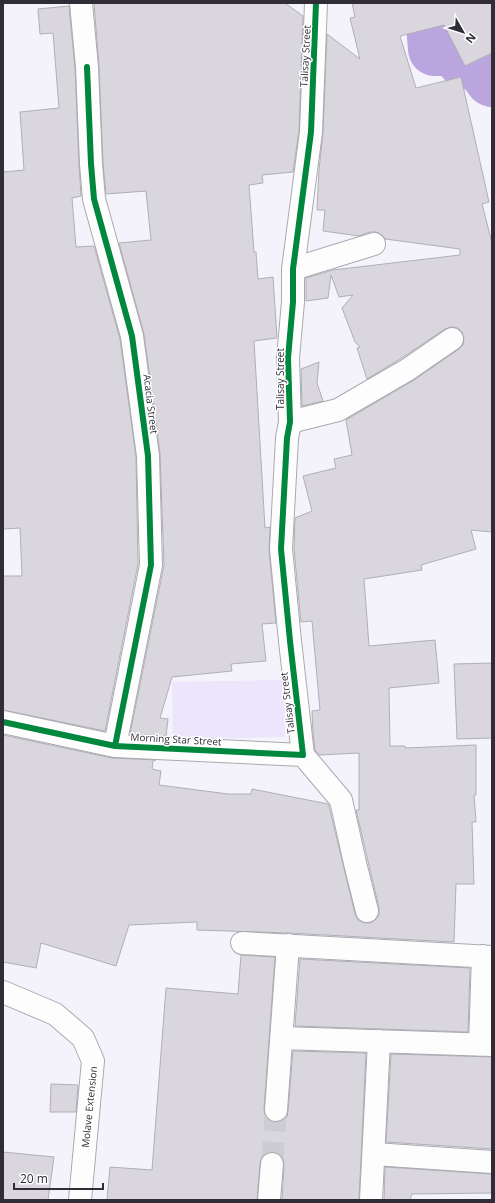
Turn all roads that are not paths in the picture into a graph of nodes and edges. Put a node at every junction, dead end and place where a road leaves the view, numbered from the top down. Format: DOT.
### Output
graph roads {
  1 [pos="82,3"];
  2 [pos="316,3"];
  3 [pos="374,244"];
  4 [pos="293,269"];
  5 [pos="452,339"];
  6 [pos="290,422"];
  7 [pos="3,722"];
  8 [pos="115,746"];
  9 [pos="303,755"];
  10 [pos="367,911"];
  11 [pos="242,943"];
  12 [pos="288,945"];
  13 [pos="488,956"];
  14 [pos="3,992"];
  15 [pos="282,1038"];
  16 [pos="379,1041"];
  17 [pos="486,1045"];
  18 [pos="276,1110"];
  19 [pos="374,1154"];
  20 [pos="492,1162"];
  21 [pos="272,1164"];
  22 [pos="80,1200"];
  23 [pos="269,1200"];
  24 [pos="371,1200"];
  1 -- 8 [label="street, Acacia Street"];
  2 -- 4 [label="street, Talisay Street"];
  3 -- 4 [label="street"];
  4 -- 6 [label="street, Talisay Street"];
  5 -- 6 [label="street"];
  6 -- 9 [label="street, Talisay Street"];
  7 -- 8 [label="street, Morning Star Street"];
  8 -- 9 [label="street, Morning Star Street"];
  9 -- 10 [label="street"];
  11 -- 12 [label="street"];
  12 -- 13 [label="street"];
  12 -- 15 [label="street"];
  13 -- 17 [label="street"];
  14 -- 22 [label="street, Molave Extension"];
  15 -- 16 [label="street"];
  15 -- 18 [label="street"];
  16 -- 17 [label="street"];
  16 -- 19 [label="street"];
  19 -- 20 [label="street"];
  19 -- 24 [label="street"];
  21 -- 23 [label="street"];
}
